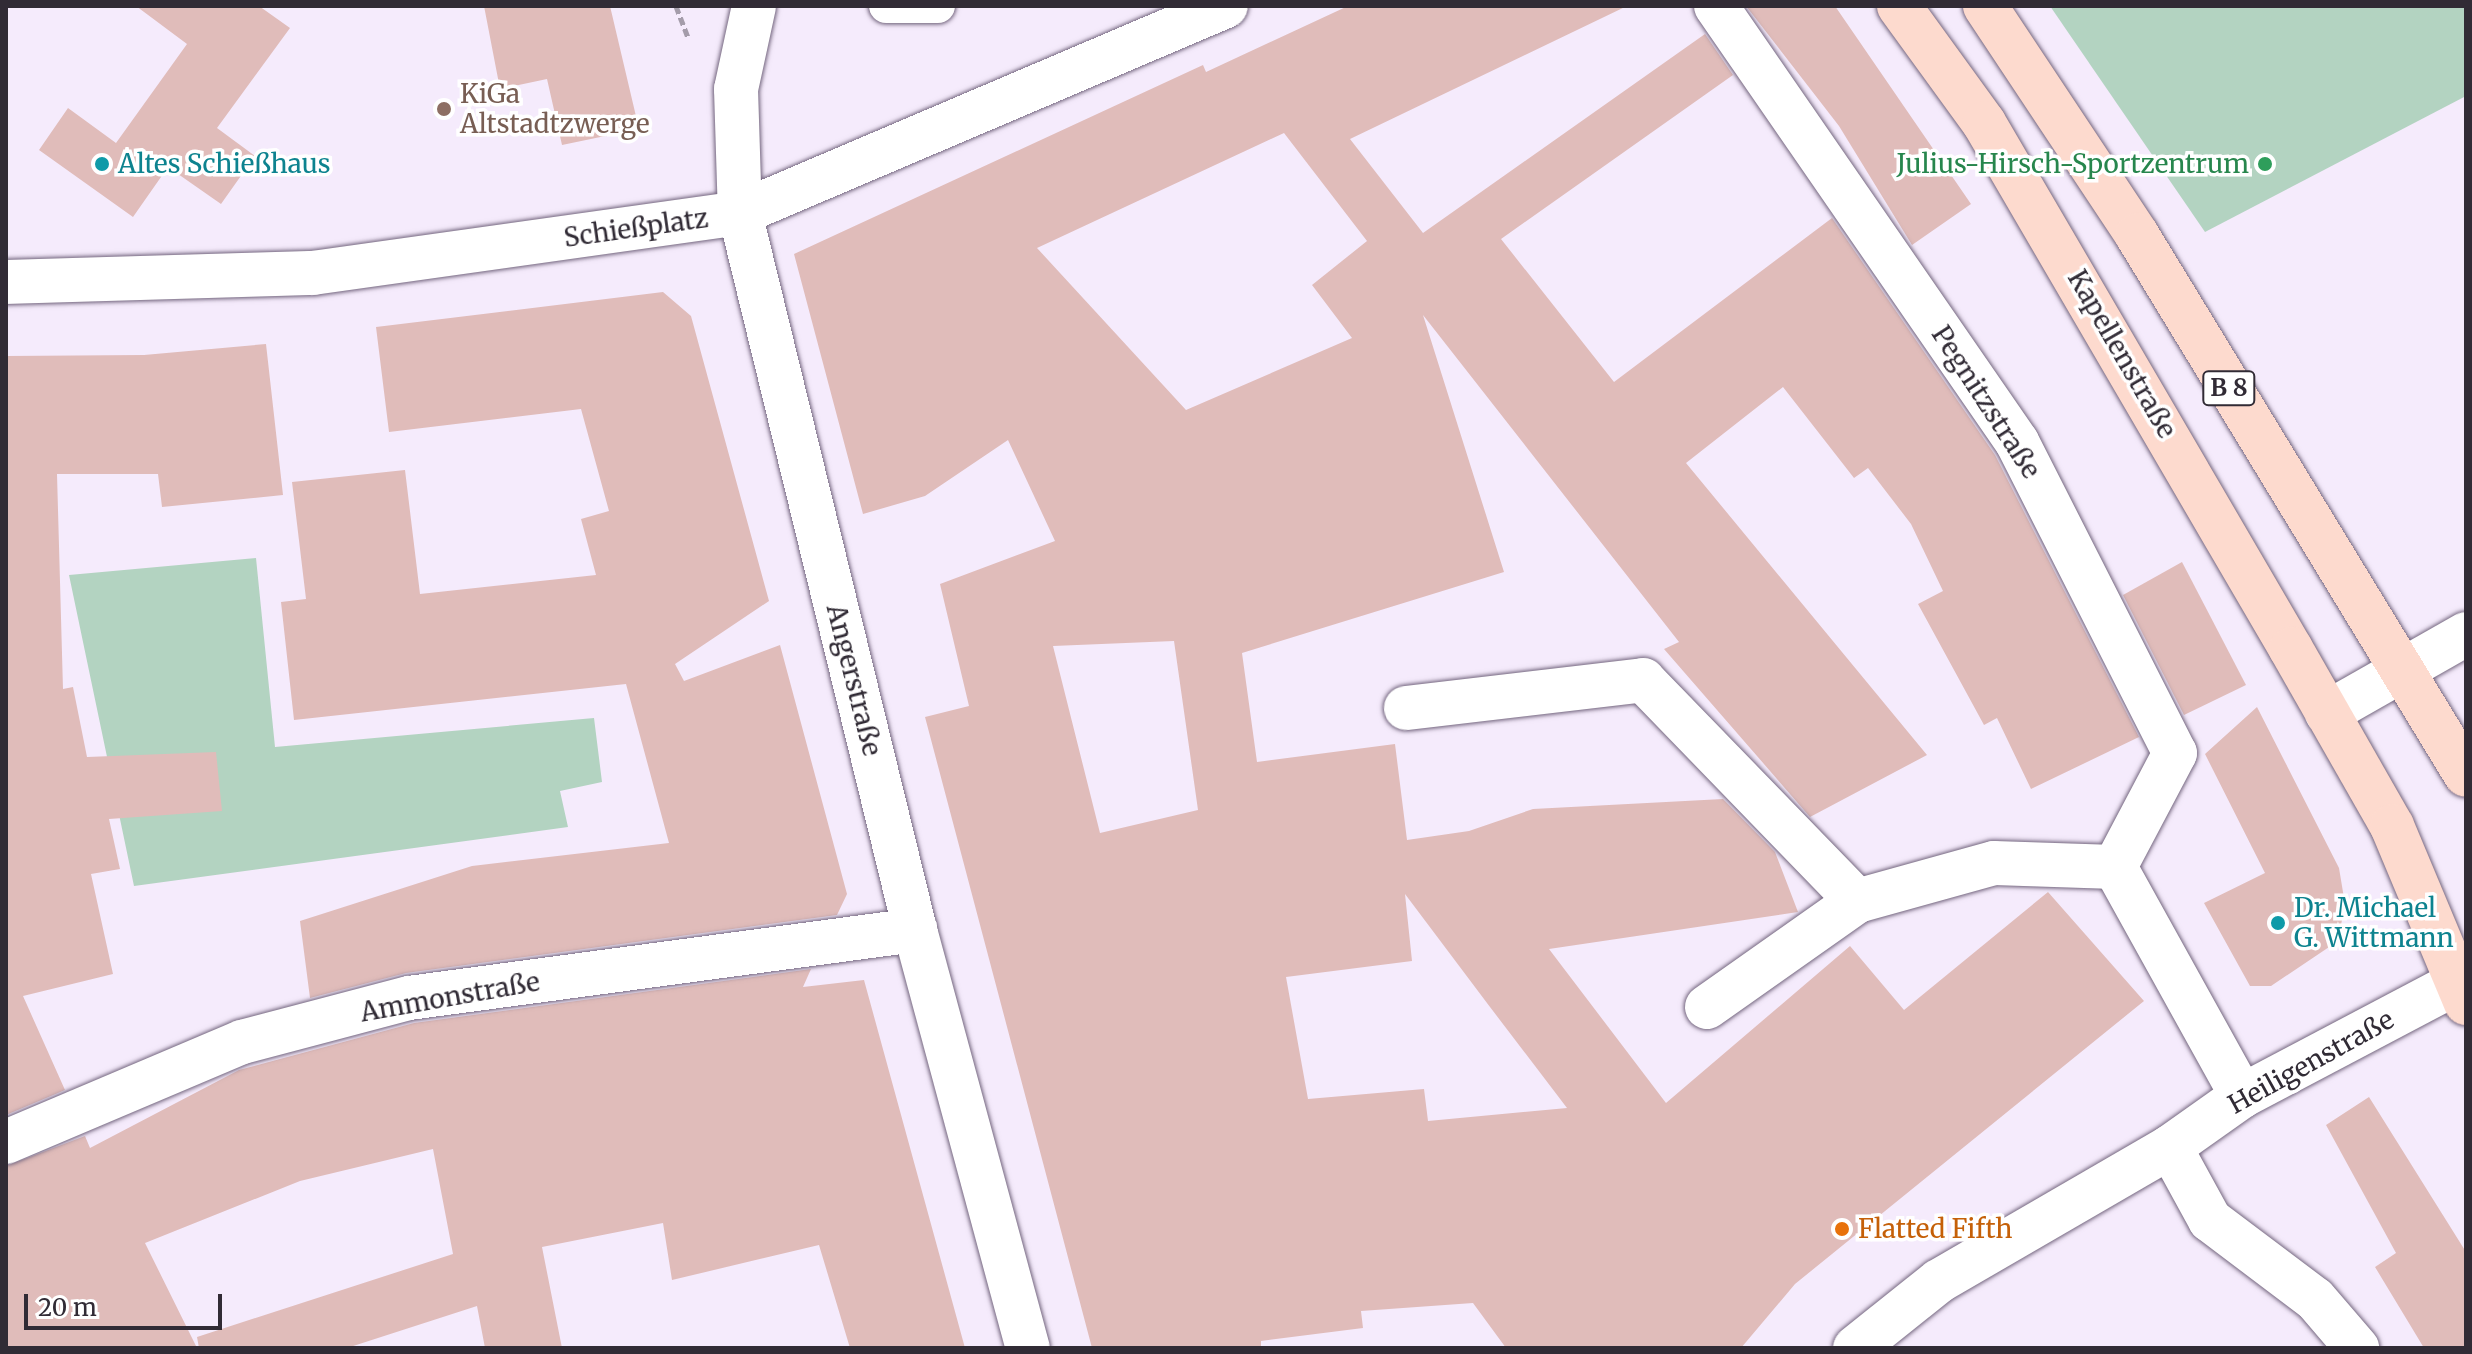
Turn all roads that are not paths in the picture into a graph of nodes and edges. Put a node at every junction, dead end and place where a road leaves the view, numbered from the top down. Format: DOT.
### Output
graph roads {
  1 [pos="754,6"];
  2 [pos="886,6"];
  3 [pos="938,6"];
  4 [pos="1226,6"];
  5 [pos="1716,6"];
  6 [pos="1899,6"];
  7 [pos="1985,6"];
  8 [pos="740,213"];
  9 [pos="6,282"];
  10 [pos="2466,634"];
  11 [pos="2402,673"];
  12 [pos="1406,708"];
  13 [pos="2327,713"];
  14 [pos="2466,775"];
  15 [pos="2115,867"];
  16 [pos="1857,901"];
  17 [pos="915,930"];
  18 [pos="2463,988"];
  19 [pos="1707,1007"];
  20 [pos="2242,1096"];
  21 [pos="6,1142"];
  22 [pos="2170,1147"];
  23 [pos="1028,1348"];
  24 [pos="1855,1348"];
  25 [pos="2357,1348"];
  1 -- 8 [label="street, Angerstraße"];
  2 -- 3 [label="lane"];
  4 -- 8 [label="street, Schießplatz"];
  5 -- 15 [label="street, Pegnitzstraße"];
  6 -- 13 [label="main road, Kapellenstraße"];
  7 -- 11 [label="main road, B 8"];
  8 -- 9 [label="street, Schießplatz"];
  8 -- 17 [label="street, Angerstraße"];
  10 -- 11 [label="street"];
  11 -- 13 [label="street"];
  11 -- 14 [label="main road, B 8"];
  12 -- 16 [label="street"];
  13 -- 18 [label="main road, Kapellenstraße"];
  15 -- 16 [label="street"];
  15 -- 20 [label="street"];
  16 -- 19 [label="street"];
  17 -- 21 [label="street, Ammonstraße"];
  17 -- 23 [label="street, Angerstraße"];
  18 -- 20 [label="street, Heiligenstraße"];
  20 -- 22 [label="street, Heiligenstraße"];
  22 -- 24 [label="street, Heiligenstraße"];
  22 -- 25 [label="street"];
}
